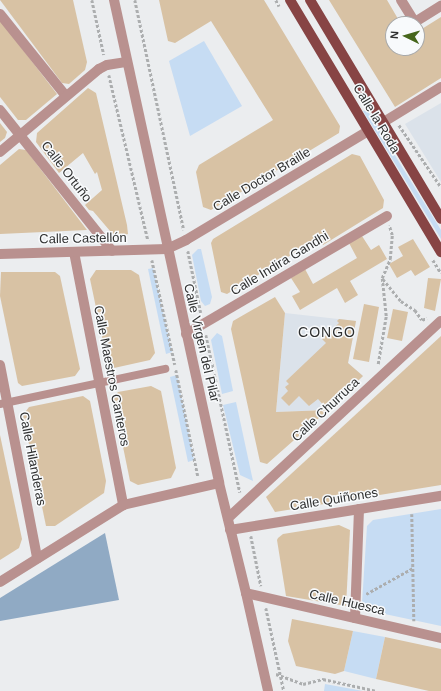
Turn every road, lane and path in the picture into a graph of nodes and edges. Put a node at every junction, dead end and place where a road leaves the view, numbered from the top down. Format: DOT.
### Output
graph roads {
  1 [pos="114,0"];
  2 [pos="135,0"];
  3 [pos="290,0"];
  4 [pos="310,0"];
  5 [pos="401,0"];
  6 [pos="441,6"];
  7 [pos="0,14"];
  8 [pos="127,62"];
  9 [pos="441,87"];
  10 [pos="66,96"];
  11 [pos="0,110"];
  12 [pos="382,123"];
  13 [pos="368,131"];
  14 [pos="20,135"];
  15 [pos="0,152"];
  16 [pos="387,216"];
  17 [pos="441,219"];
  18 [pos="186,240"];
  19 [pos="167,249"];
  20 [pos="112,251"];
  21 [pos="74,252"];
  22 [pos="441,252"];
  23 [pos="0,254"];
  24 [pos="382,278"];
  25 [pos="437,318"];
  26 [pos="204,323"];
  27 [pos="186,334"];
  28 [pos="0,364"];
  29 [pos="166,369"];
  30 [pos="99,382"];
  31 [pos="375,382"];
  32 [pos="4,403"];
  33 [pos="219,483"];
  34 [pos="441,496"];
  35 [pos="122,505"];
  36 [pos="242,505"];
  37 [pos="359,509"];
  38 [pos="412,514"];
  39 [pos="228,518"];
  40 [pos="248,527"];
  41 [pos="230,530"];
  42 [pos="37,558"];
  43 [pos="413,568"];
  44 [pos="0,582"];
  45 [pos="246,593"];
  46 [pos="363,595"];
  47 [pos="264,597"];
  48 [pos="355,618"];
  49 [pos="414,621"];
  50 [pos="441,638"];
  51 [pos="263,668"];
  52 [pos="281,677"];
  53 [pos="268,691"];
  54 [pos="284,691"];
  55 [pos="377,691"];
  1 -- 8 [label="street, Calle Virgen del Pilar"];
  2 -- 18 [label="path"];
  3 -- 13 [label="main road, Calle la Roda"];
  4 -- 12 [label="main road, Calle la Roda"];
  5 -- 6 [label="street"];
  7 -- 10 [label="street"];
  8 -- 10 [label="street"];
  8 -- 19 [label="street, Calle Virgen del Pilar"];
  9 -- 12 [label="street"];
  10 -- 14 [label="street"];
  11 -- 14 [label="street, Calle Ortuño"];
  12 -- 17 [label="main road, Calle la Roda"];
  13 -- 18 [label="street, Calle Doctor Braille"];
  13 -- 22 [label="main road, Calle la Roda"];
  14 -- 15 [label="street"];
  14 -- 20 [label="street, Calle Ortuño"];
  16 -- 24 [label="path"];
  16 -- 26 [label="street, Calle Indira Gandhi"];
  18 -- 19 [label="street, Calle Doctor Braille"];
  18 -- 26 [label="path"];
  19 -- 20 [label="street, Calle Castellón"];
  19 -- 27 [label="street, Calle Virgen del Pilar"];
  20 -- 21 [label="street, Calle Castellón"];
  21 -- 23 [label="street, Calle Castellón"];
  21 -- 30 [label="street, Calle Maestros Canteros"];
  24 -- 25 [label="path"];
  24 -- 31 [label="path"];
  25 -- 31 [label="street, Calle Churruca"];
  26 -- 27 [label="street, Calle Indira Gandhi"];
  26 -- 36 [label="path"];
  27 -- 33 [label="street, Calle Virgen del Pilar"];
  28 -- 32 [label="street, Calle Hilanderas"];
  29 -- 30 [label="street"];
  30 -- 32 [label="street"];
  30 -- 35 [label="street, Calle Maestros Canteros"];
  31 -- 36 [label="street, Calle Churruca"];
  32 -- 42 [label="street, Calle Hilanderas"];
  33 -- 35 [label="street"];
  33 -- 39 [label="street, Calle Virgen del Pilar"];
  34 -- 37 [label="street, Calle Quiñones"];
  35 -- 42 [label="street"];
  36 -- 39 [label="street, Calle Churruca"];
  37 -- 40 [label="street, Calle Quiñones"];
  37 -- 48 [label="street"];
  38 -- 43 [label="path"];
  39 -- 41 [label="street, Calle Virgen del Pilar"];
  40 -- 41 [label="street, Calle Quiñones"];
  40 -- 47 [label="path"];
  41 -- 45 [label="street, Calle Virgen del Pilar"];
  42 -- 44 [label="street"];
  43 -- 46 [label="path"];
  43 -- 49 [label="path"];
  45 -- 47 [label="street, Calle Huesca"];
  45 -- 51 [label="street, Calle Virgen del Pilar"];
  47 -- 48 [label="street, Calle Huesca"];
  47 -- 52 [label="path"];
  48 -- 50 [label="street, Calle Huesca"];
  51 -- 52 [label="path"];
  51 -- 53 [label="street, Calle Virgen del Pilar"];
  52 -- 54 [label="path"];
  52 -- 55 [label="path"];
}
